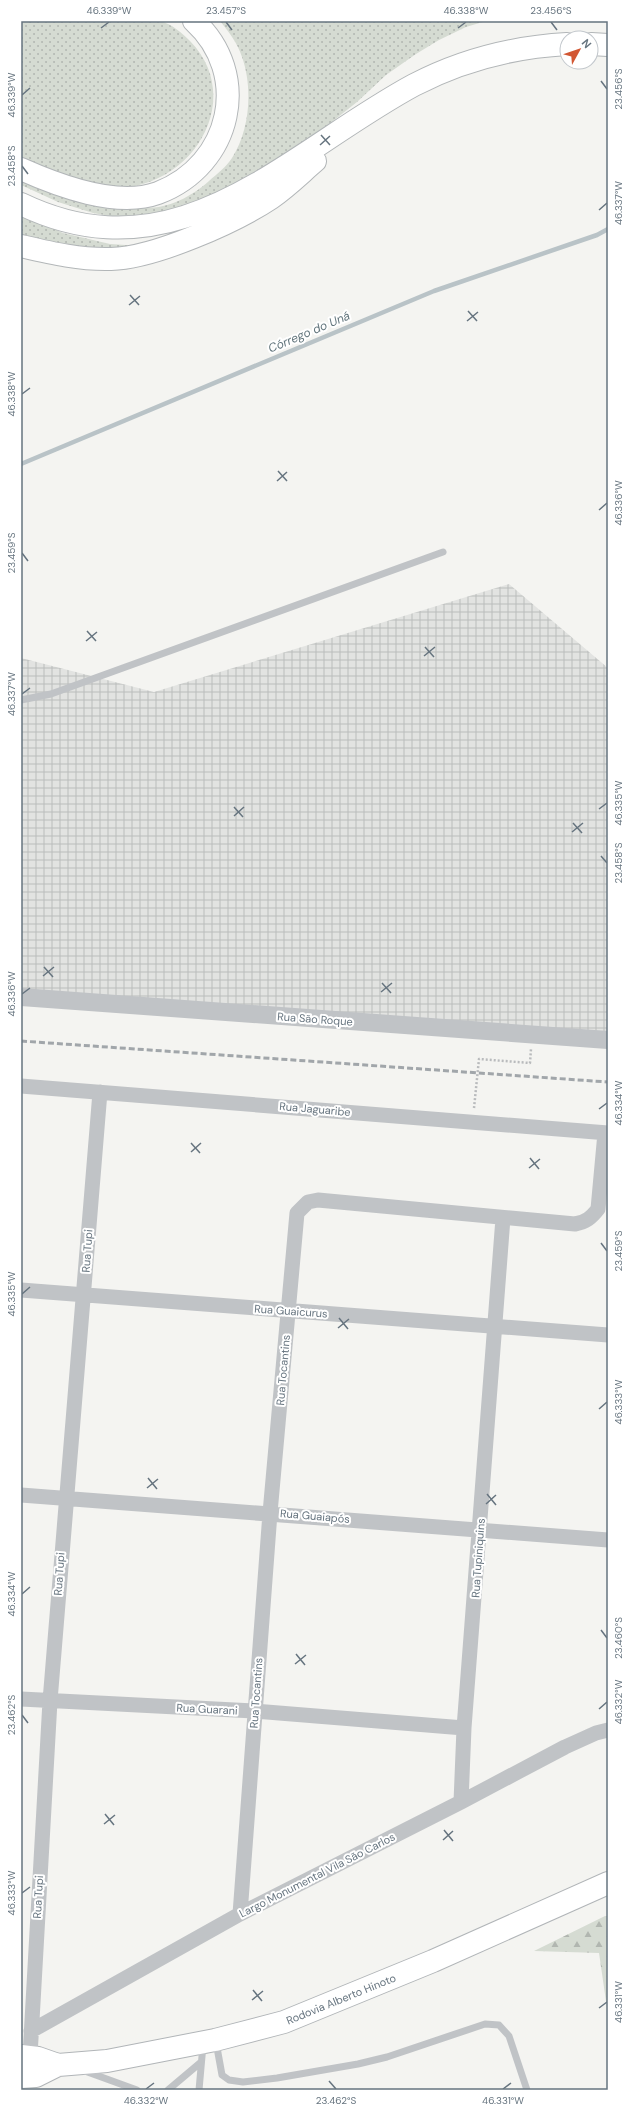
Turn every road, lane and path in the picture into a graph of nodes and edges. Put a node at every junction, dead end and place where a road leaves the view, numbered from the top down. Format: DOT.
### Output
graph roads {
  1 [pos="194,21"];
  2 [pos="559,45"];
  3 [pos="338,131"];
  4 [pos="21,169"];
  5 [pos="21,204"];
  6 [pos="21,246"];
  7 [pos="443,552"];
  8 [pos="21,700"];
  9 [pos="21,997"];
  10 [pos="608,1040"];
  11 [pos="525,1046"];
  12 [pos="21,1086"];
  13 [pos="100,1092"];
  14 [pos="474,1107"];
  15 [pos="606,1133"];
  16 [pos="503,1218"];
  17 [pos="21,1290"];
  18 [pos="84,1294"];
  19 [pos="288,1311"];
  20 [pos="495,1326"];
  21 [pos="608,1335"];
  22 [pos="21,1495"];
  23 [pos="65,1498"];
  24 [pos="270,1513"];
  25 [pos="480,1530"];
  26 [pos="608,1540"];
  27 [pos="21,1698"];
  28 [pos="50,1701"];
  29 [pos="254,1711"];
  30 [pos="464,1728"];
  31 [pos="608,1730"];
  32 [pos="461,1802"];
  33 [pos="608,1883"];
  34 [pos="240,1914"];
  35 [pos="31,2031"];
  36 [pos="209,2041"];
  37 [pos="25,2056"];
  38 [pos="200,2063"];
  39 [pos="64,2065"];
  40 [pos="21,2077"];
  41 [pos="137,2090"];
  42 [pos="168,2090"];
  43 [pos="199,2090"];
  44 [pos="526,2090"];
  1 -- 4 [label="main road"];
  2 -- 3 [label="main road"];
  3 -- 5 [label="main road"];
  3 -- 6 [label="main road"];
  7 -- 8 [label="lane"];
  9 -- 10 [label="street, Rua São Roque"];
  11 -- 14 [label="path"];
  12 -- 13 [label="street, Rua Jaguaribe"];
  13 -- 15 [label="street, Rua Jaguaribe"];
  13 -- 18 [label="street, Rua Tupi"];
  15 -- 16 [label="street, Rua Tocantins"];
  16 -- 19 [label="street, Rua Tocantins"];
  16 -- 20 [label="street, Rua Tupiniquins"];
  17 -- 18 [label="street, Rua Guaicurus"];
  18 -- 19 [label="street, Rua Guaicurus"];
  18 -- 23 [label="street, Rua Tupi"];
  19 -- 20 [label="street, Rua Guaicurus"];
  19 -- 24 [label="street, Rua Tocantins"];
  20 -- 21 [label="street, Rua Guaicurus"];
  20 -- 25 [label="street, Rua Tupiniquins"];
  22 -- 23 [label="street, Rua Guaiapós"];
  23 -- 24 [label="street, Rua Guaiapós"];
  23 -- 28 [label="street, Rua Tupi"];
  24 -- 25 [label="street, Rua Guaiapós"];
  24 -- 29 [label="street, Rua Tocantins"];
  25 -- 26 [label="street, Rua Guaiapós"];
  25 -- 30 [label="street, Rua Tupiniquins"];
  27 -- 28 [label="street, Rua Guarani"];
  28 -- 29 [label="street, Rua Guarani"];
  28 -- 35 [label="street, Rua Tupi"];
  29 -- 30 [label="street, Rua Guarani"];
  29 -- 34 [label="street, Rua Tocantins"];
  30 -- 32 [label="street, Rua Tupiniquins"];
  31 -- 32 [label="street, Largo Monumental Vila São Carlos"];
  32 -- 34 [label="street, Largo Monumental Vila São Carlos"];
  33 -- 36 [label="main road, Rodovia Alberto Hinoto"];
  34 -- 35 [label="street, Largo Monumental Vila São Carlos"];
  35 -- 37 [label="street, Rua Tupi"];
  36 -- 38 [label="lane"];
  36 -- 39 [label="main road, Rodovia Alberto Hinoto"];
  36 -- 44 [label="lane"];
  37 -- 39 [label="main road, Rodovia Alberto Hinoto"];
  38 -- 42 [label="lane"];
  38 -- 43 [label="lane"];
  39 -- 40 [label="main road, Rodovia Alberto Hinoto"];
  39 -- 41 [label="lane"];
}
